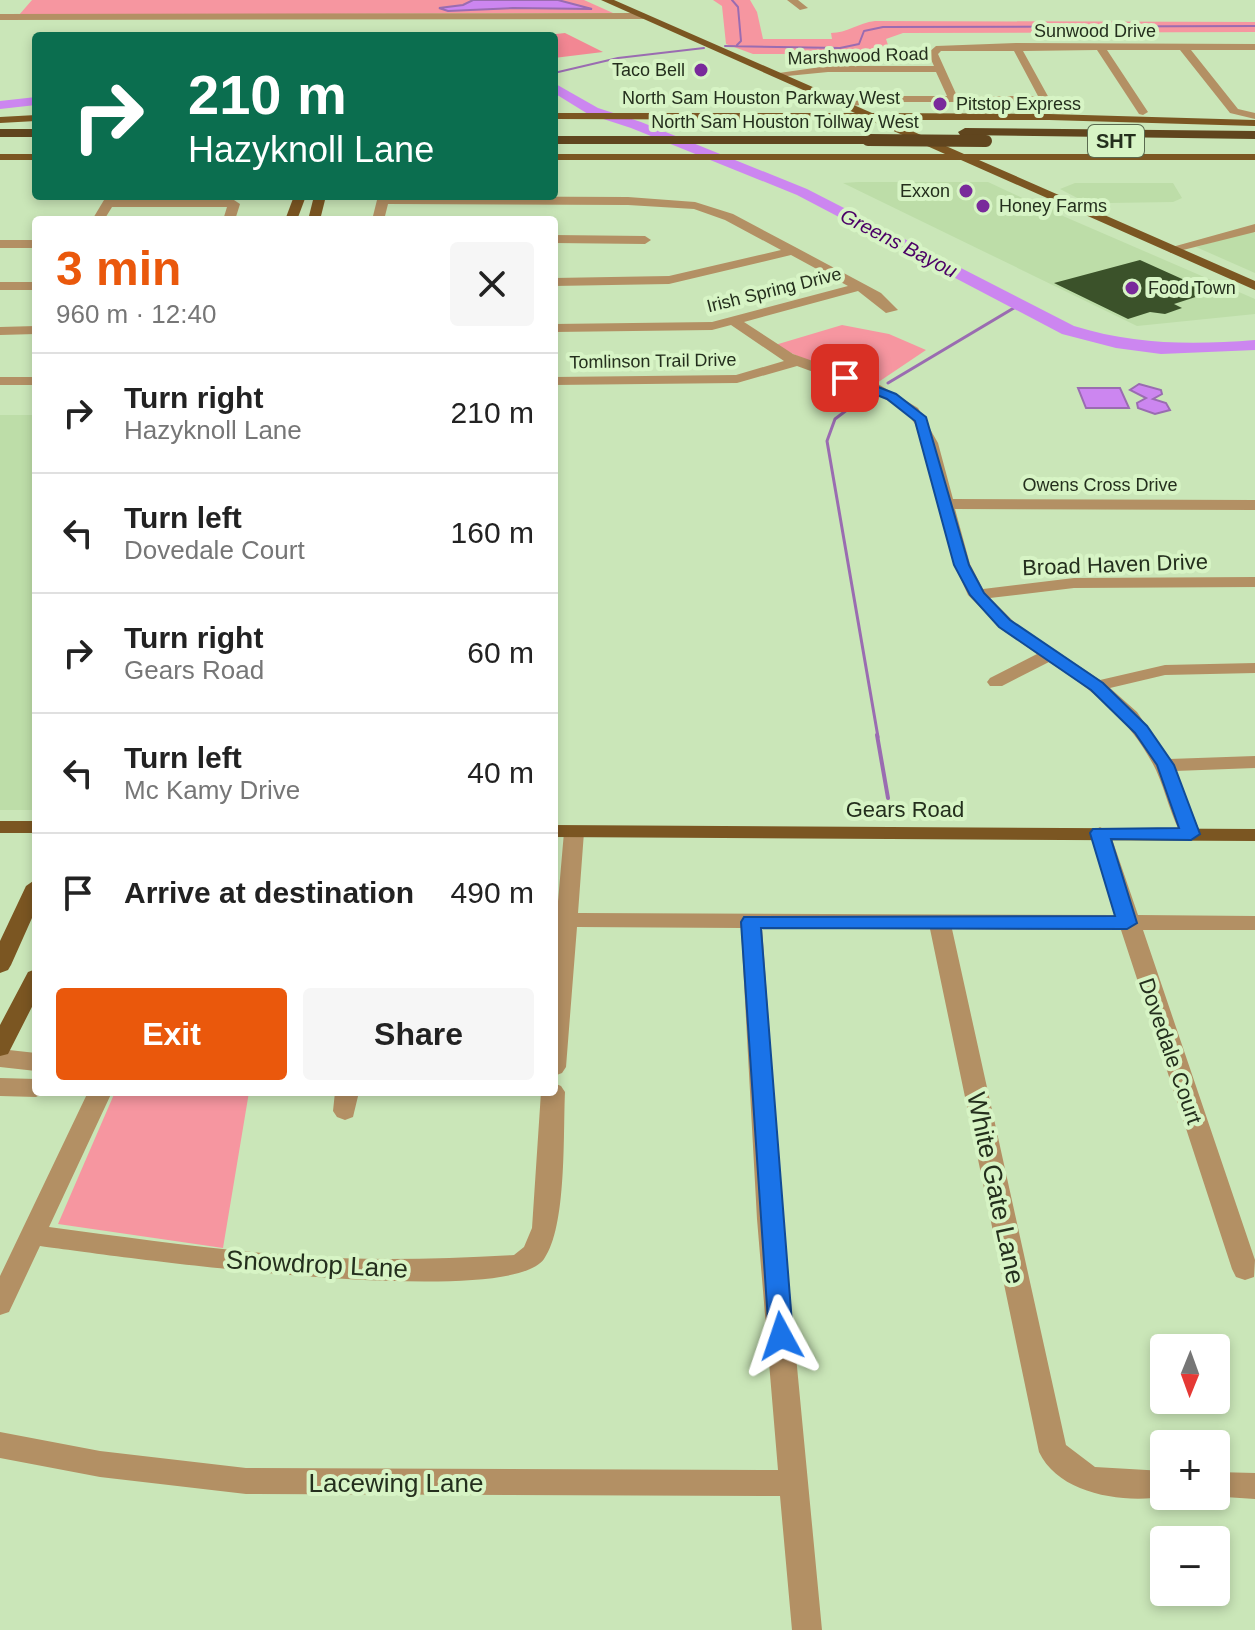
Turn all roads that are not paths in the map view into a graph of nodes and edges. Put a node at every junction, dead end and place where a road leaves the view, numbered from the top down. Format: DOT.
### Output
graph roads {
  1 [pos="606,0"];
  2 [pos="792,0"];
  3 [pos="407,5"];
  4 [pos="803,8"];
  5 [pos="387,12"];
  6 [pos="643,16"];
  7 [pos="0,17"];
  8 [pos="1016,46"];
  9 [pos="1100,47"];
  10 [pos="1183,47"];
  11 [pos="1255,47"];
  12 [pos="941,69"];
  13 [pos="777,74"];
  14 [pos="825,95"];
  15 [pos="954,100"];
  16 [pos="844,104"];
  17 [pos="1143,112"];
  18 [pos="558,116"];
  19 [pos="796,116"];
  20 [pos="828,116"];
  21 [pos="871,116"];
  22 [pos="941,116"];
  23 [pos="1255,116"];
  24 [pos="32,118"];
  25 [pos="0,120"];
  26 [pos="1255,123"];
  27 [pos="558,132"];
  28 [pos="0,133"];
  29 [pos="32,133"];
  30 [pos="1255,135"];
  31 [pos="558,140"];
  32 [pos="0,141"];
  33 [pos="32,141"];
  34 [pos="1255,144"];
  35 [pos="900,156"];
  36 [pos="962,156"];
  37 [pos="1001,156"];
  38 [pos="1048,156"];
  39 [pos="0,157"];
  40 [pos="32,157"];
  41 [pos="558,157"];
  42 [pos="1255,157"];
  43 [pos="1017,180"];
  44 [pos="383,200"];
  45 [pos="100,216"];
  46 [pos="230,216"];
  47 [pos="1255,228"];
  48 [pos="558,239"];
  49 [pos="645,240"];
  50 [pos="0,244"];
  51 [pos="32,244"];
  52 [pos="1171,249"];
  53 [pos="793,251"];
  54 [pos="558,282"];
  55 [pos="0,286"];
  56 [pos="32,286"];
  57 [pos="1255,286"];
  58 [pos="859,287"];
  59 [pos="891,310"];
  60 [pos="736,322"];
  61 [pos="558,328"];
  62 [pos="32,330"];
  63 [pos="0,331"];
  64 [pos="798,361"];
  65 [pos="0,381"];
  66 [pos="32,381"];
  67 [pos="558,381"];
  68 [pos="945,504"];
  69 [pos="1255,505"];
  70 [pos="1255,582"];
  71 [pos="977,595"];
  72 [pos="1049,655"];
  73 [pos="1255,668"];
  74 [pos="996,682"];
  75 [pos="1097,686"];
  76 [pos="1255,762"];
  77 [pos="1166,765"];
  78 [pos="0,827"];
  79 [pos="32,827"];
  80 [pos="564,832"];
  81 [pos="1100,833"];
  82 [pos="1191,834"];
  83 [pos="1255,835"];
  84 [pos="32,895"];
  85 [pos="561,920"];
  86 [pos="751,922"];
  87 [pos="940,923"];
  88 [pos="1127,923"];
  89 [pos="1255,923"];
  90 [pos="0,965"];
  91 [pos="32,985"];
  92 [pos="558,993"];
  93 [pos="0,1048"];
  94 [pos="0,1058"];
  95 [pos="32,1062"];
  96 [pos="0,1087"];
  97 [pos="32,1088"];
  98 [pos="98,1096"];
  99 [pos="553,1096"];
  100 [pos="33,1235"];
  101 [pos="1245,1269"];
  102 [pos="0,1304"];
  103 [pos="0,1445"];
  104 [pos="794,1483"];
  105 [pos="1150,1484"];
  106 [pos="1230,1485"];
  107 [pos="1255,1486"];
  108 [pos="807,1630"];
  1 -- 6 [label="main road"];
  2 -- 4 [label="street"];
  3 -- 5 [label="street"];
  5 -- 6 [label="street"];
  5 -- 7 [label="street"];
  6 -- 13 [label="main road"];
  8 -- 9 [label="street, Sunwood Drive"];
  8 -- 12 [label="street, Sunwood Drive"];
  8 -- 15 [label="street"];
  9 -- 10 [label="street, Sunwood Drive"];
  9 -- 17 [label="street"];
  10 -- 11 [label="street, Sunwood Drive"];
  10 -- 23 [label="street"];
  12 -- 13 [label="street, Marshwood Road"];
  12 -- 15 [label="street"];
  13 -- 14 [label="main road"];
  14 -- 16 [label="main road"];
  14 -- 19 [label="main road"];
  15 -- 16 [label="street"];
  16 -- 21 [label="main road"];
  18 -- 19 [label="main road, North Sam Houston Parkway West"];
  19 -- 20 [label="main road, North Sam Houston Parkway West"];
  20 -- 21 [label="main road, North Sam Houston Parkway West"];
  20 -- 35 [label="main road"];
  21 -- 22 [label="main road, North Sam Houston Parkway West"];
  21 -- 36 [label="main road"];
  22 -- 26 [label="main road, North Sam Houston Parkway West"];
  22 -- 37 [label="main road"];
  24 -- 25 [label="main road"];
  27 -- 30 [label="highway, North Sam Houston Tollway West / SHT"];
  28 -- 29 [label="highway"];
  31 -- 34 [label="highway, North Sam Houston Tollway West / SHT, bridge"];
  32 -- 33 [label="highway"];
  35 -- 36 [label="main road"];
  35 -- 41 [label="main road"];
  36 -- 37 [label="main road"];
  36 -- 43 [label="main road"];
  37 -- 38 [label="main road"];
  38 -- 42 [label="main road"];
  38 -- 43 [label="main road"];
  39 -- 40 [label="main road"];
  43 -- 52 [label="main road"];
  44 -- 53 [label="street"];
  45 -- 46 [label="street"];
  47 -- 52 [label="street"];
  48 -- 49 [label="street"];
  50 -- 51 [label="street"];
  52 -- 57 [label="main road"];
  53 -- 54 [label="street"];
  53 -- 58 [label="street"];
  55 -- 56 [label="street"];
  58 -- 59 [label="street"];
  58 -- 60 [label="street, Irish Spring Drive"];
  60 -- 61 [label="street, Irish Spring Drive"];
  60 -- 64 [label="street"];
  62 -- 63 [label="street"];
  64 -- 67 [label="street, Tomlinson Trail Drive"];
  64 -- 68 [label="street"];
  65 -- 66 [label="street"];
  68 -- 69 [label="street, Owens Cross Drive"];
  68 -- 71 [label="street"];
  70 -- 71 [label="street, Broad Haven Drive"];
  71 -- 72 [label="street"];
  72 -- 74 [label="street"];
  72 -- 75 [label="street"];
  73 -- 75 [label="street"];
  75 -- 77 [label="street"];
  76 -- 77 [label="street"];
  77 -- 82 [label="street"];
  78 -- 79 [label="main road"];
  80 -- 81 [label="main road, Gears Road"];
  80 -- 85 [label="street"];
  81 -- 82 [label="main road, Gears Road"];
  81 -- 88 [label="street, Dovedale Court"];
  82 -- 83 [label="main road, Gears Road"];
  84 -- 90 [label="main road"];
  85 -- 86 [label="street"];
  85 -- 92 [label="street"];
  86 -- 87 [label="street"];
  86 -- 104 [label="street"];
  87 -- 88 [label="street"];
  87 -- 105 [label="street, White Gate Lane"];
  88 -- 89 [label="street"];
  88 -- 101 [label="street, Dovedale Court"];
  91 -- 93 [label="main road"];
  94 -- 95 [label="street"];
  96 -- 97 [label="street"];
  98 -- 100 [label="street"];
  99 -- 100 [label="street, Snowdrop Lane"];
  100 -- 102 [label="street"];
  103 -- 104 [label="street, Lacewing Lane"];
  104 -- 108 [label="street"];
  106 -- 107 [label="street"];
}
